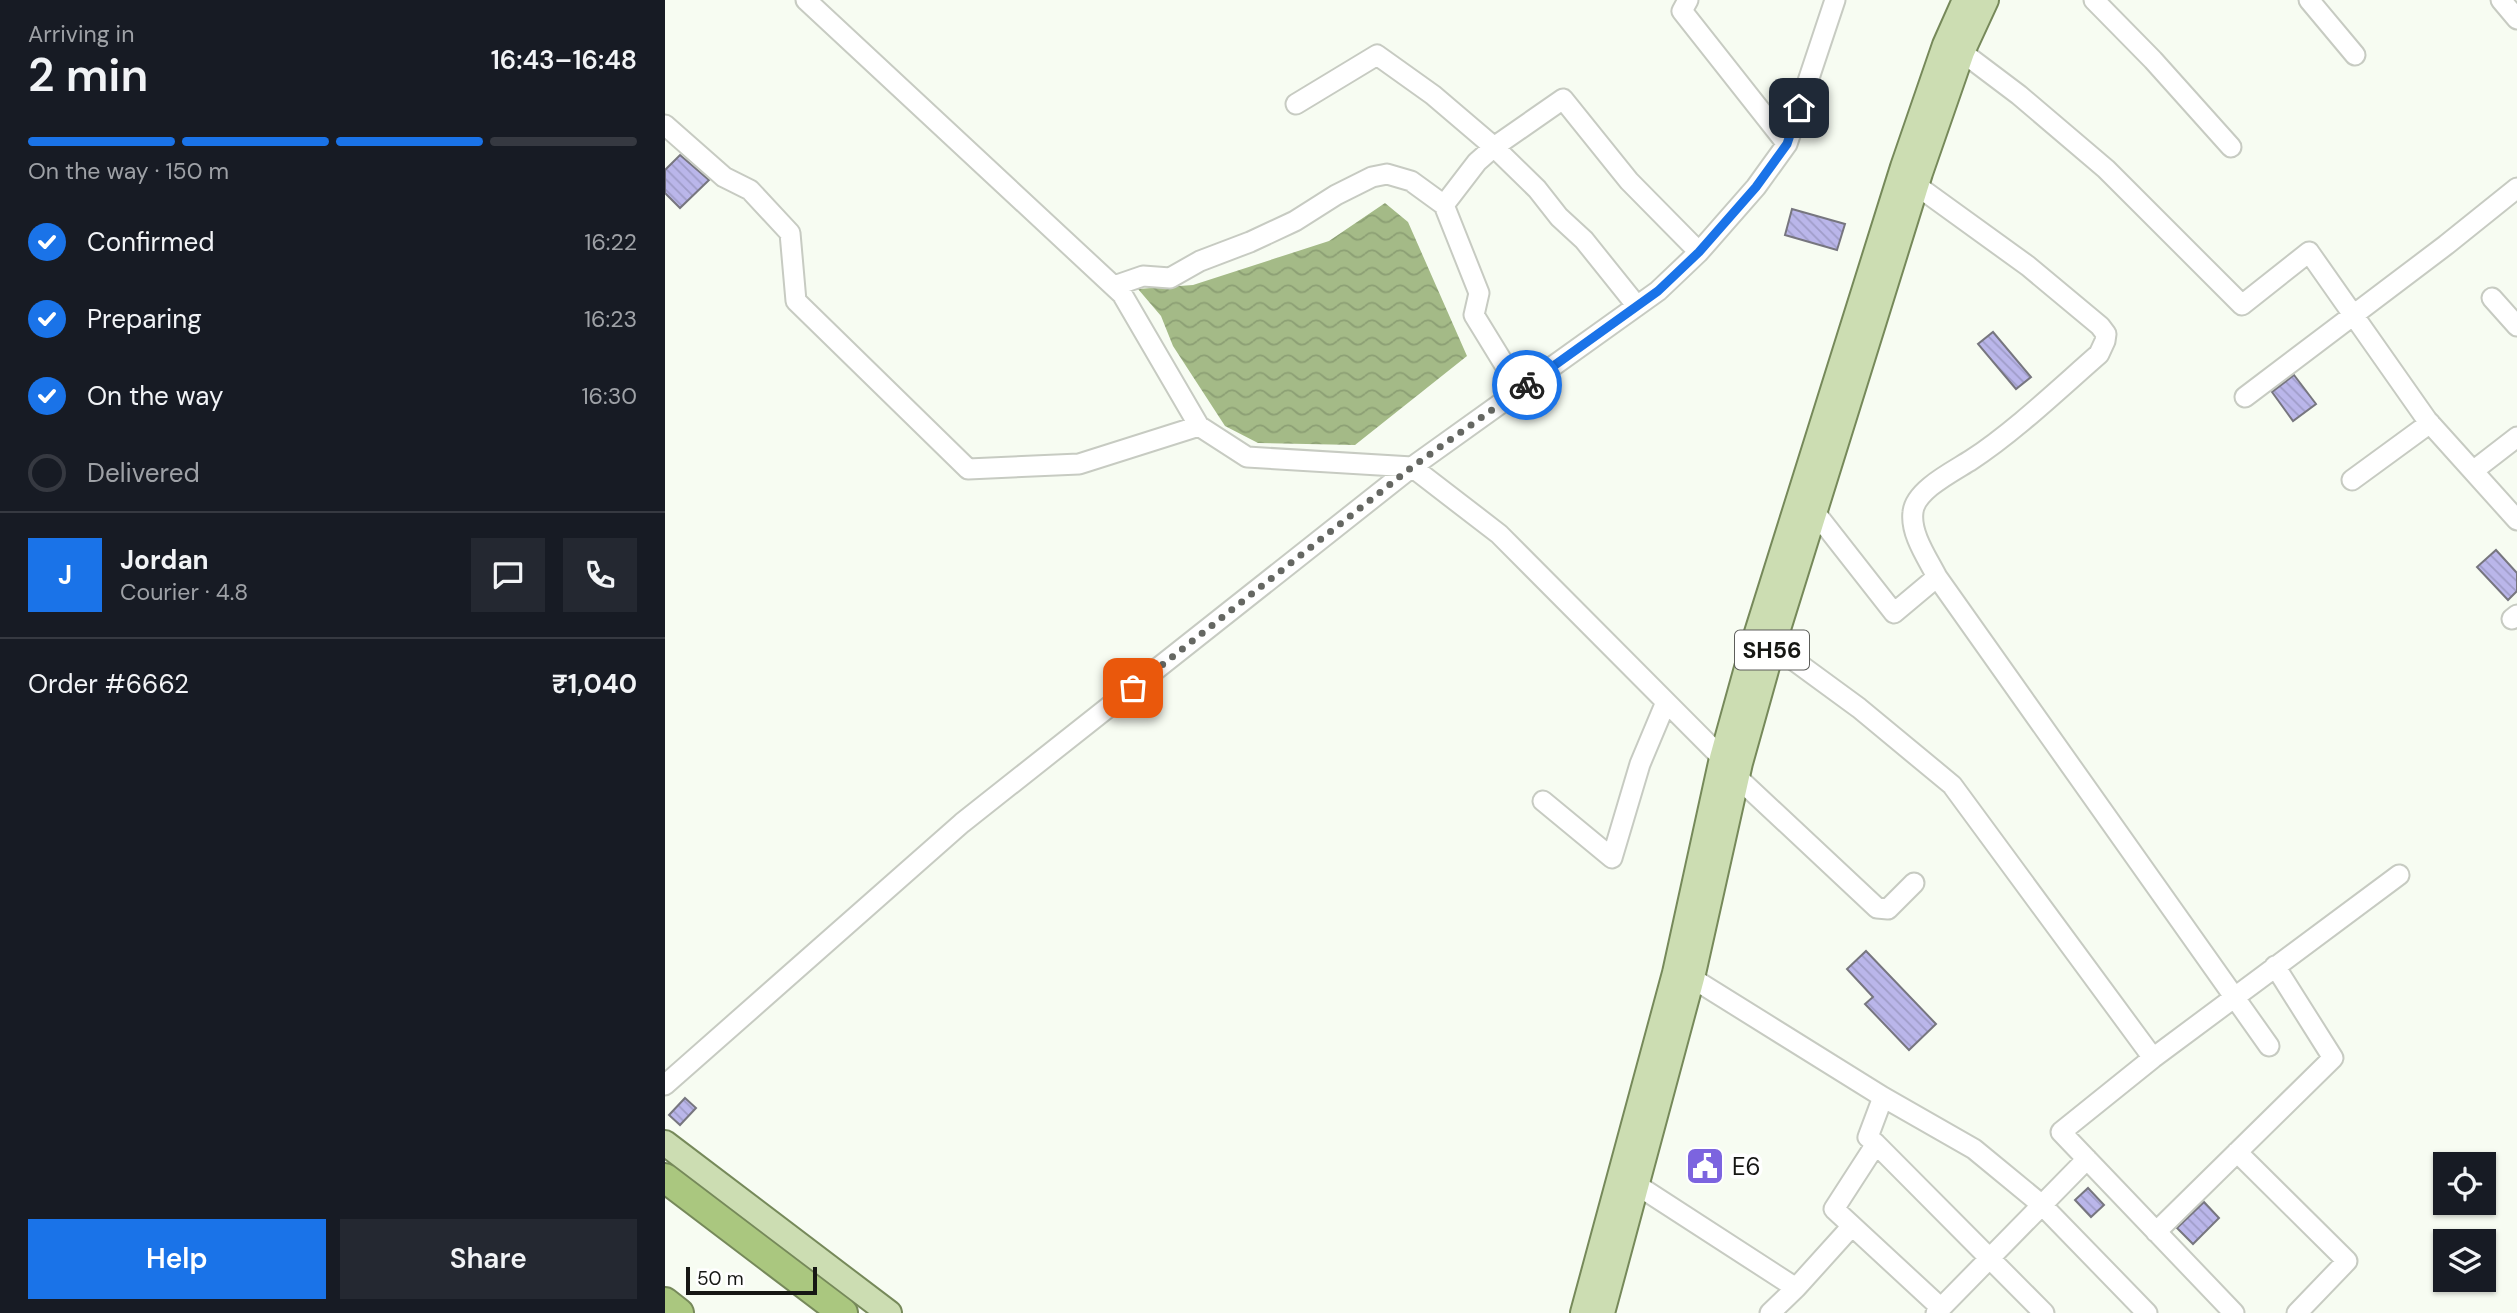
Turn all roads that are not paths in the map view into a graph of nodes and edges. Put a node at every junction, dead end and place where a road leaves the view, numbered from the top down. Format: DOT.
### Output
graph roads {
  1 [pos="806,0"];
  2 [pos="1688,0"];
  3 [pos="1835,0"];
  4 [pos="1965,0"];
  5 [pos="1986,0"];
  6 [pos="2094,0"];
  7 [pos="2309,0"];
  8 [pos="2501,0"];
  9 [pos="2517,19"];
  10 [pos="1962,52"];
  11 [pos="2355,55"];
  12 [pos="1296,104"];
  13 [pos="665,125"];
  14 [pos="1787,144"];
  15 [pos="1494,147"];
  16 [pos="2231,147"];
  17 [pos="1916,185"];
  18 [pos="2517,188"];
  19 [pos="1444,205"];
  20 [pos="1699,252"];
  21 [pos="1114,286"];
  22 [pos="2492,298"];
  23 [pos="1637,306"];
  24 [pos="2354,316"];
  25 [pos="2517,326"];
  26 [pos="1520,390"];
  27 [pos="2245,397"];
  28 [pos="2430,423"];
  29 [pos="1199,426"];
  30 [pos="2517,437"];
  31 [pos="1412,467"];
  32 [pos="2473,471"];
  33 [pos="2352,481"];
  34 [pos="1814,511"];
  35 [pos="2517,520"];
  36 [pos="1937,577"];
  37 [pos="1764,642"];
  38 [pos="1666,702"];
  39 [pos="1729,768"];
  40 [pos="1543,801"];
  41 [pos="2399,875"];
  42 [pos="1914,883"];
  43 [pos="2275,966"];
  44 [pos="1692,978"];
  45 [pos="2234,996"];
  46 [pos="2269,1046"];
  47 [pos="2153,1058"];
  48 [pos="665,1085"];
  49 [pos="1883,1097"];
  50 [pos="665,1143"];
  51 [pos="1876,1144"];
  52 [pos="2238,1152"];
  53 [pos="2087,1159"];
  54 [pos="665,1178"];
  55 [pos="1637,1185"];
  56 [pos="2042,1205"];
  57 [pos="1852,1226"];
  58 [pos="2156,1232"];
  59 [pos="1991,1258"];
  60 [pos="1796,1287"];
  61 [pos="665,1303"];
  62 [pos="1939,1311"];
  63 [pos="679,1313"];
  64 [pos="843,1313"];
  65 [pos="889,1313"];
  66 [pos="1583,1313"];
  67 [pos="1602,1313"];
  68 [pos="1770,1313"];
  69 [pos="2044,1313"];
  70 [pos="2147,1313"];
  71 [pos="2234,1313"];
  72 [pos="2297,1313"];
  1 -- 21 [label="street"];
  2 -- 14 [label="street"];
  3 -- 14 [label="street"];
  4 -- 37 [label="main road, SH56"];
  5 -- 10 [label="main road, SH56"];
  6 -- 16 [label="street"];
  7 -- 11 [label="street"];
  8 -- 9 [label="street"];
  10 -- 17 [label="main road, SH56"];
  10 -- 24 [label="street"];
  12 -- 15 [label="street"];
  13 -- 29 [label="street"];
  14 -- 20 [label="street"];
  15 -- 19 [label="street"];
  15 -- 20 [label="street"];
  15 -- 23 [label="street"];
  17 -- 34 [label="main road, SH56"];
  17 -- 36 [label="street"];
  18 -- 24 [label="street"];
  19 -- 21 [label="street"];
  19 -- 26 [label="street"];
  20 -- 23 [label="street"];
  21 -- 29 [label="street"];
  22 -- 25 [label="street"];
  23 -- 26 [label="street"];
  24 -- 27 [label="street"];
  24 -- 28 [label="street"];
  26 -- 31 [label="street"];
  28 -- 32 [label="street"];
  28 -- 33 [label="street"];
  29 -- 31 [label="street"];
  30 -- 32 [label="street"];
  31 -- 38 [label="street"];
  31 -- 48 [label="street"];
  32 -- 35 [label="street"];
  34 -- 36 [label="street"];
  34 -- 37 [label="main road, SH56"];
  36 -- 45 [label="street"];
  37 -- 39 [label="main road, SH56"];
  37 -- 47 [label="street"];
  38 -- 39 [label="street"];
  38 -- 40 [label="street"];
  39 -- 42 [label="street"];
  39 -- 44 [label="main road, SH56"];
  39 -- 66 [label="main road, SH56"];
  41 -- 43 [label="street"];
  43 -- 45 [label="street"];
  43 -- 52 [label="street"];
  44 -- 49 [label="street"];
  44 -- 55 [label="main road, SH56"];
  45 -- 46 [label="street"];
  45 -- 47 [label="street"];
  47 -- 53 [label="street"];
  49 -- 51 [label="street"];
  49 -- 56 [label="street"];
  50 -- 65 [label="main road"];
  51 -- 57 [label="street"];
  51 -- 59 [label="street"];
  52 -- 58 [label="street"];
  52 -- 72 [label="street"];
  53 -- 56 [label="street"];
  53 -- 58 [label="street"];
  54 -- 64 [label="highway"];
  55 -- 60 [label="street"];
  55 -- 67 [label="main road, SH56"];
  56 -- 59 [label="street"];
  56 -- 70 [label="street"];
  57 -- 60 [label="street"];
  57 -- 62 [label="street"];
  58 -- 71 [label="street"];
  59 -- 62 [label="street"];
  59 -- 69 [label="street"];
  60 -- 68 [label="street"];
  61 -- 63 [label="highway"];
}
